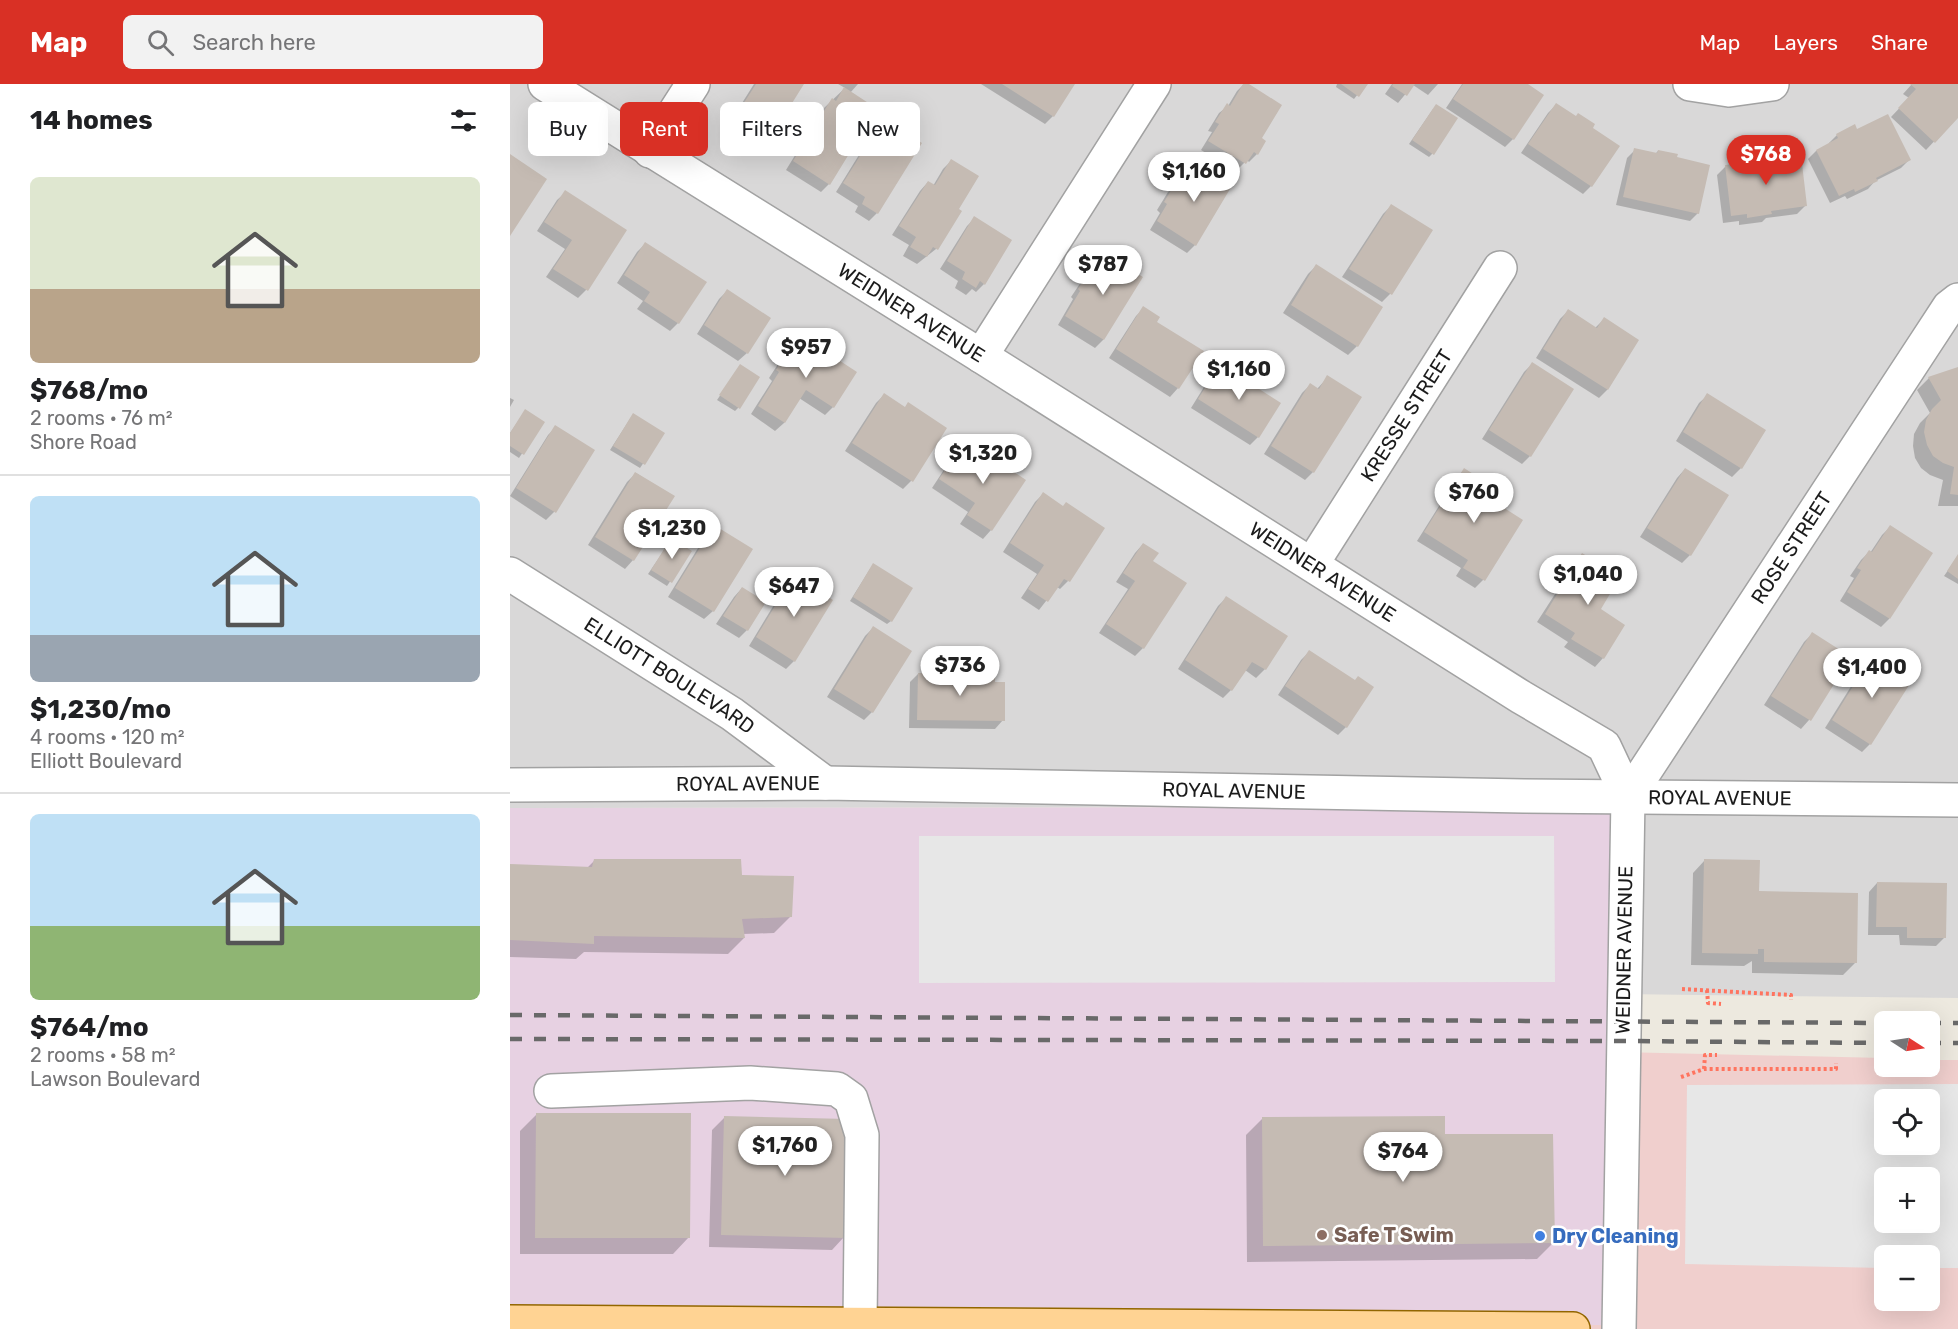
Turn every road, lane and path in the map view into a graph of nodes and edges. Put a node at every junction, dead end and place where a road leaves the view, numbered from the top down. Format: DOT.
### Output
graph roads {
  1 [pos="545,84"];
  2 [pos="693,84"];
  3 [pos="1154,84"];
  4 [pos="1690,84"];
  5 [pos="1772,84"];
  6 [pos="681,102"];
  7 [pos="620,132"];
  8 [pos="658,156"];
  9 [pos="1500,268"];
  10 [pos="1958,300"];
  11 [pos="981,356"];
  12 [pos="1312,564"];
  13 [pos="510,574"];
  14 [pos="825,783"];
  15 [pos="510,785"];
  16 [pos="1628,797"];
  17 [pos="1958,800"];
  18 [pos="1682,989"];
  19 [pos="1707,990"];
  20 [pos="1791,1000"];
  21 [pos="1721,1004"];
  22 [pos="1717,1055"];
  23 [pos="1836,1063"];
  24 [pos="1704,1069"];
  25 [pos="1681,1077"];
  26 [pos="551,1091"];
  27 [pos="510,1322"];
  28 [pos="860,1324"];
  29 [pos="700,1326"];
  30 [pos="787,1326"];
  31 [pos="1194,1327"];
  32 [pos="1572,1329"];
  33 [pos="1619,1329"];
  1 -- 7 [label="street, WEIDNER AVENUE"];
  2 -- 6 [label="street"];
  3 -- 11 [label="street"];
  4 -- 5 [label="street"];
  8 -- 11 [label="street, WEIDNER AVENUE"];
  9 -- 12 [label="street, KRESSE STREET"];
  10 -- 16 [label="street, ROSE STREET"];
  11 -- 12 [label="street, WEIDNER AVENUE"];
  12 -- 16 [label="street, WEIDNER AVENUE"];
  13 -- 14 [label="street, ELLIOTT BOULEVARD"];
  14 -- 15 [label="street, ROYAL AVENUE"];
  14 -- 16 [label="street, ROYAL AVENUE"];
  16 -- 17 [label="street, ROYAL AVENUE"];
  16 -- 33 [label="street, WEIDNER AVENUE"];
  18 -- 19 [label="path"];
  19 -- 20 [label="path"];
  19 -- 21 [label="path"];
  22 -- 24 [label="path"];
  23 -- 24 [label="path"];
  24 -- 25 [label="path"];
  26 -- 28 [label="street"];
  27 -- 29 [label="main road"];
  28 -- 30 [label="main road"];
  28 -- 31 [label="main road"];
  29 -- 30 [label="main road"];
  31 -- 32 [label="main road"];
}
